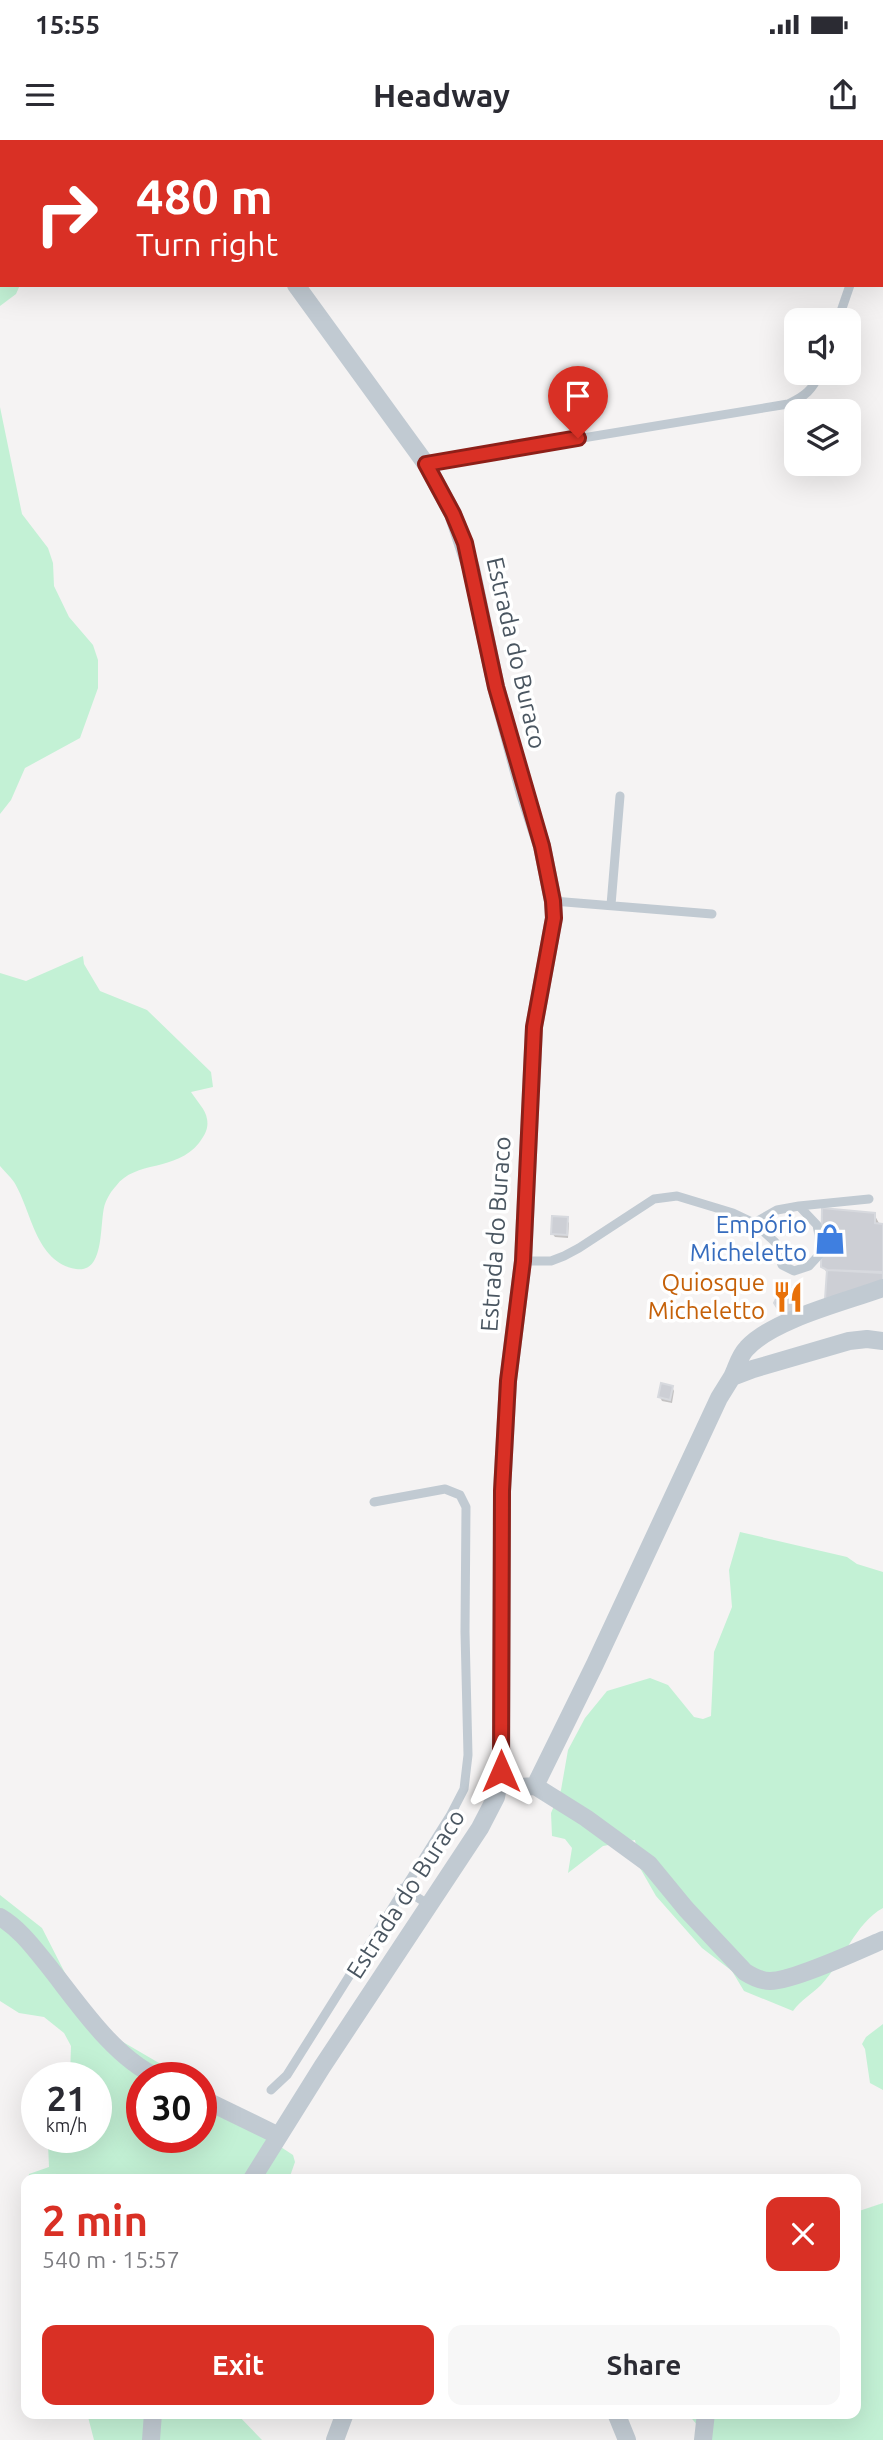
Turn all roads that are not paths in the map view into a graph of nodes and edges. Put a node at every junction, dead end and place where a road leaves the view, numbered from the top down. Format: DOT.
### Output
graph roads {
  1 [pos="297,287"];
  2 [pos="849,287"];
  3 [pos="842,308"];
  4 [pos="814,385"];
  5 [pos="426,464"];
  6 [pos="620,796"];
  7 [pos="553,901"];
  8 [pos="611,905"];
  9 [pos="712,914"];
  10 [pos="869,1199"];
  11 [pos="799,1206"];
  12 [pos="754,1223"];
  13 [pos="523,1261"];
  14 [pos="883,1288"];
  15 [pos="883,1341"];
  16 [pos="732,1377"];
  17 [pos="374,1502"];
  18 [pos="499,1782"];
  19 [pos="535,1786"];
  20 [pos="403,1888"];
  21 [pos="429,1905"];
  22 [pos="0,1917"];
  23 [pos="883,1940"];
  24 [pos="131,2062"];
  25 [pos="271,2090"];
  26 [pos="217,2106"];
  27 [pos="279,2136"];
  28 [pos="255,2174"];
  29 [pos="153,2419"];
  30 [pos="343,2419"];
  31 [pos="618,2419"];
  32 [pos="705,2419"];
  33 [pos="151,2440"];
  34 [pos="335,2440"];
  35 [pos="627,2440"];
  36 [pos="703,2440"];
  1 -- 5 [label="street, Estrada do Buraco"];
  2 -- 3 [label="lane"];
  4 -- 5 [label="lane"];
  5 -- 7 [label="street, Estrada do Buraco"];
  6 -- 8 [label="lane"];
  7 -- 8 [label="lane"];
  7 -- 13 [label="street, Estrada do Buraco"];
  8 -- 9 [label="lane"];
  10 -- 11 [label="lane"];
  11 -- 12 [label="lane"];
  11 -- 12 [label="lane"];
  12 -- 13 [label="lane"];
  13 -- 18 [label="street, Estrada do Buraco"];
  14 -- 16 [label="street"];
  15 -- 16 [label="street"];
  16 -- 19 [label="street"];
  17 -- 20 [label="lane"];
  18 -- 19 [label="street"];
  18 -- 21 [label="street, Estrada do Buraco"];
  19 -- 23 [label="street"];
  20 -- 21 [label="lane"];
  20 -- 25 [label="lane"];
  21 -- 27 [label="street, Estrada do Buraco"];
  22 -- 24 [label="street"];
  26 -- 27 [label="street"];
  27 -- 28 [label="street, Estrada do Buraco"];
  29 -- 33 [label="street"];
  30 -- 34 [label="street"];
  31 -- 35 [label="street"];
  32 -- 36 [label="street"];
}
